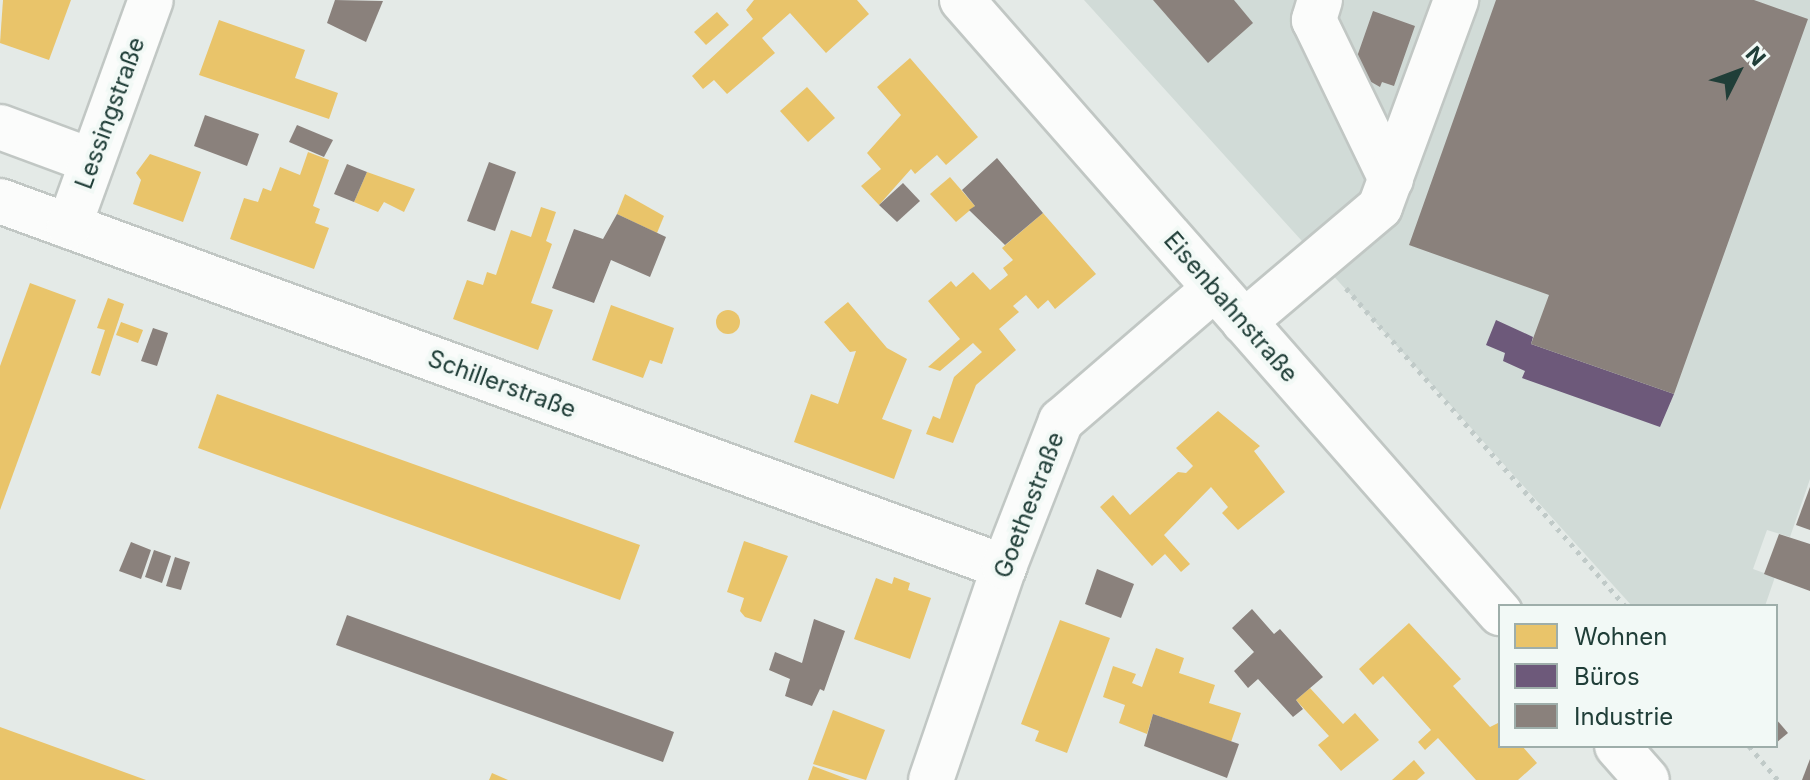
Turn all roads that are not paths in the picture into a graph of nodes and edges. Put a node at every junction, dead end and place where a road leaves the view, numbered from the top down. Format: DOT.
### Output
graph roads {
  1 [pos="151,0"];
  2 [pos="962,0"];
  3 [pos="1320,0"];
  4 [pos="1456,0"];
  5 [pos="10,130"];
  6 [pos="92,161"];
  7 [pos="1391,179"];
  8 [pos="0,189"];
  9 [pos="0,201"];
  10 [pos="69,226"];
  11 [pos="1214,289"];
  12 [pos="1244,322"];
  13 [pos="1004,567"];
  14 [pos="1498,611"];
  15 [pos="931,780"];
  1 -- 6 [label="street, Lessingstraße"];
  2 -- 11 [label="street, Eisenbahnstraße"];
  3 -- 7 [label="street"];
  4 -- 7 [label="street"];
  5 -- 6 [label="street"];
  5 -- 8 [label="street"];
  6 -- 10 [label="street, Lessingstraße"];
  7 -- 12 [label="street"];
  9 -- 10 [label="street, Schillerstraße"];
  10 -- 13 [label="street, Schillerstraße"];
  11 -- 12 [label="street, Eisenbahnstraße"];
  11 -- 13 [label="street, Goethestraße"];
  12 -- 14 [label="street, Eisenbahnstraße"];
  13 -- 15 [label="street, Goethestraße"];
}
